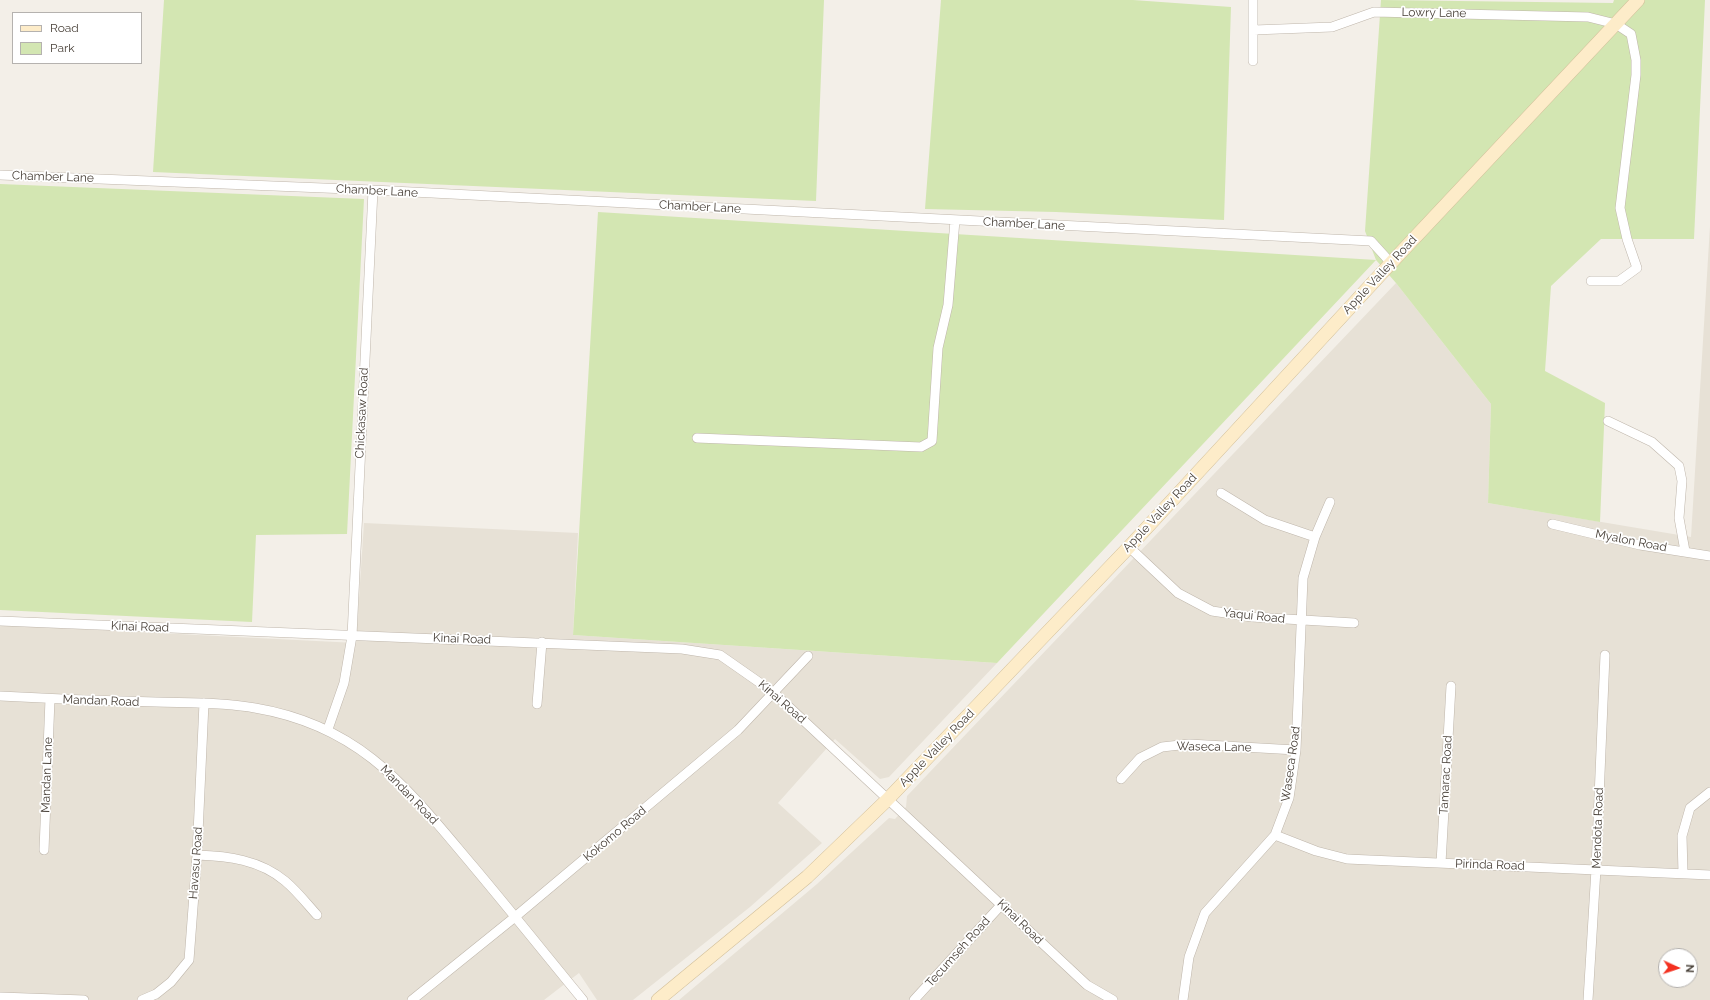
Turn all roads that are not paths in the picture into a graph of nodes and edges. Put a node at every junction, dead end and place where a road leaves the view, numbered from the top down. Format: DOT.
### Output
graph roads {
  1 [pos="1253,0"];
  2 [pos="1638,0"];
  3 [pos="1616,24"];
  4 [pos="1254,30"];
  5 [pos="1253,62"];
  6 [pos="0,175"];
  7 [pos="373,190"];
  8 [pos="955,220"];
  9 [pos="1391,263"];
  10 [pos="1591,281"];
  11 [pos="1608,421"];
  12 [pos="697,438"];
  13 [pos="1221,493"];
  14 [pos="1330,502"];
  15 [pos="1552,524"];
  16 [pos="1315,537"];
  17 [pos="1129,547"];
  18 [pos="1685,551"];
  19 [pos="1710,556"];
  20 [pos="1302,620"];
  21 [pos="0,621"];
  22 [pos="1354,623"];
  23 [pos="352,636"];
  24 [pos="542,642"];
  25 [pos="1605,655"];
  26 [pos="808,656"];
  27 [pos="1451,686"];
  28 [pos="773,692"];
  29 [pos="0,696"];
  30 [pos="50,699"];
  31 [pos="204,703"];
  32 [pos="537,704"];
  33 [pos="328,730"];
  34 [pos="1296,750"];
  35 [pos="1121,780"];
  36 [pos="1710,792"];
  37 [pos="887,800"];
  38 [pos="1275,835"];
  39 [pos="44,850"];
  40 [pos="197,855"];
  41 [pos="1441,863"];
  42 [pos="1596,869"];
  43 [pos="1683,873"];
  44 [pos="1710,875"];
  45 [pos="1002,904"];
  46 [pos="317,915"];
  47 [pos="515,917"];
  48 [pos="0,997"];
  49 [pos="36,999"];
  50 [pos="84,1000"];
  51 [pos="142,1000"];
  52 [pos="412,1000"];
  53 [pos="583,1000"];
  54 [pos="658,1000"];
  55 [pos="914,1000"];
  56 [pos="1113,1000"];
  57 [pos="1183,1000"];
  58 [pos="1588,1000"];
  1 -- 4 [label="street"];
  2 -- 3 [label="main road, Apple Valley Road"];
  3 -- 4 [label="street, Lowry Lane"];
  3 -- 9 [label="main road, Apple Valley Road"];
  3 -- 10 [label="street"];
  4 -- 5 [label="street"];
  6 -- 7 [label="street, Chamber Lane"];
  7 -- 8 [label="street, Chamber Lane"];
  7 -- 23 [label="street, Chickasaw Road"];
  8 -- 9 [label="street, Chamber Lane"];
  8 -- 12 [label="street"];
  9 -- 17 [label="main road, Apple Valley Road"];
  11 -- 18 [label="street"];
  13 -- 16 [label="street"];
  14 -- 16 [label="street, Waseca Road"];
  15 -- 18 [label="street, Myalon Road"];
  16 -- 20 [label="street, Waseca Road"];
  17 -- 20 [label="street, Yaqui Road"];
  17 -- 37 [label="main road, Apple Valley Road"];
  18 -- 19 [label="street, Myalon Road"];
  20 -- 22 [label="street, Yaqui Road"];
  20 -- 34 [label="street, Waseca Road"];
  21 -- 23 [label="street, Kinai Road"];
  23 -- 24 [label="street, Kinai Road"];
  23 -- 33 [label="street"];
  24 -- 28 [label="street, Kinai Road"];
  24 -- 32 [label="street"];
  25 -- 42 [label="street, Mendota Road"];
  26 -- 28 [label="street, Kokomo Road"];
  27 -- 41 [label="street, Tamarac Road"];
  28 -- 37 [label="street, Kinai Road"];
  28 -- 47 [label="street, Kokomo Road"];
  29 -- 30 [label="street, Mandan Road"];
  30 -- 31 [label="street, Mandan Road"];
  30 -- 39 [label="street, Mandan Lane"];
  31 -- 33 [label="street, Mandan Road"];
  31 -- 40 [label="street, Havasu Road"];
  33 -- 47 [label="street, Mandan Road"];
  34 -- 35 [label="street, Waseca Lane"];
  34 -- 38 [label="street, Waseca Road"];
  36 -- 43 [label="street"];
  37 -- 45 [label="street, Kinai Road"];
  37 -- 54 [label="main road, Apple Valley Road"];
  38 -- 41 [label="street, Pirinda Road"];
  38 -- 57 [label="street, Waseca Road"];
  40 -- 46 [label="street"];
  40 -- 51 [label="street, Havasu Road"];
  41 -- 42 [label="street, Pirinda Road"];
  42 -- 43 [label="street, Pirinda Road"];
  42 -- 58 [label="street, Mendota Road"];
  43 -- 44 [label="street, Pirinda Road"];
  45 -- 55 [label="street, Tecumseh Road"];
  45 -- 56 [label="street, Kinai Road"];
  47 -- 52 [label="street, Kokomo Road"];
  47 -- 53 [label="street, Mandan Road"];
  48 -- 49 [label="street"];
  49 -- 50 [label="street"];
}
